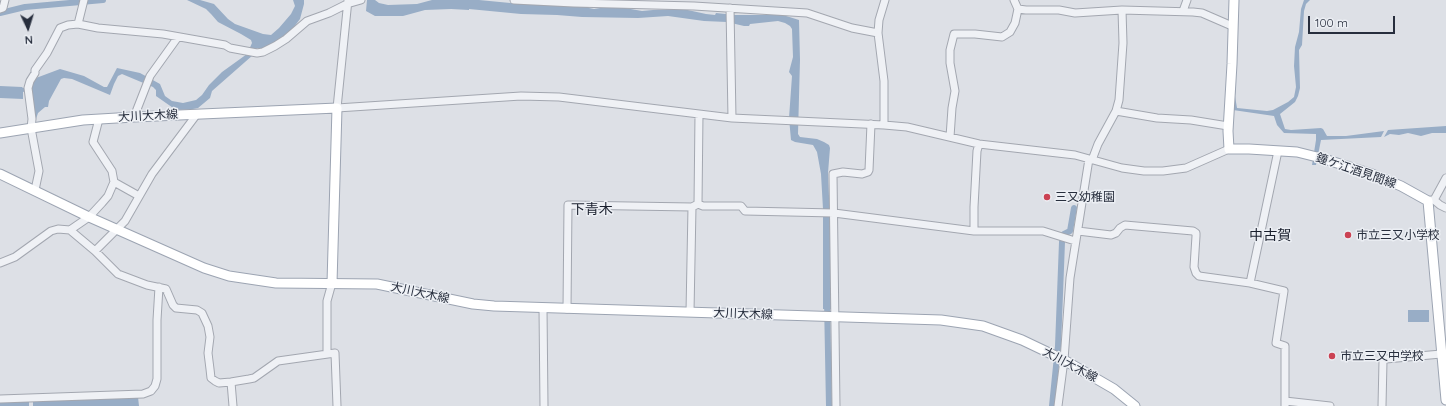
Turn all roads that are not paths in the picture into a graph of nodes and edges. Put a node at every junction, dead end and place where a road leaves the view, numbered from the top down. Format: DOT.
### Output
graph roads {
  1 [pos="5,0"];
  2 [pos="84,0"];
  3 [pos="360,0"];
  4 [pos="514,0"];
  5 [pos="885,0"];
  6 [pos="1014,0"];
  7 [pos="1187,0"];
  8 [pos="1234,0"];
  9 [pos="348,2"];
  10 [pos="0,9"];
  11 [pos="1018,9"];
  12 [pos="730,10"];
  13 [pos="1122,10"];
  14 [pos="1183,11"];
  15 [pos="78,24"];
  16 [pos="1232,26"];
  17 [pos="878,33"];
  18 [pos="178,37"];
  19 [pos="337,108"];
  20 [pos="1116,111"];
  21 [pos="197,114"];
  22 [pos="699,114"];
  23 [pos="134,117"];
  24 [pos="732,118"];
  25 [pos="100,119"];
  26 [pos="871,124"];
  27 [pos="884,125"];
  28 [pos="1228,126"];
  29 [pos="31,128"];
  30 [pos="0,133"];
  31 [pos="950,137"];
  32 [pos="979,144"];
  33 [pos="1230,149"];
  34 [pos="1278,151"];
  35 [pos="1090,160"];
  36 [pos="0,174"];
  37 [pos="1446,178"];
  38 [pos="114,182"];
  39 [pos="35,190"];
  40 [pos="139,196"];
  41 [pos="1431,200"];
  42 [pos="695,206"];
  43 [pos="1446,208"];
  44 [pos="833,213"];
  45 [pos="89,217"];
  46 [pos="116,229"];
  47 [pos="70,230"];
  48 [pos="974,231"];
  49 [pos="1078,231"];
  50 [pos="1075,242"];
  51 [pos="95,251"];
  52 [pos="0,263"];
  53 [pos="332,283"];
  54 [pos="1250,283"];
  55 [pos="159,287"];
  56 [pos="543,308"];
  57 [pos="567,309"];
  58 [pos="690,312"];
  59 [pos="836,317"];
  60 [pos="327,354"];
  61 [pos="1441,354"];
  62 [pos="1063,359"];
  63 [pos="231,382"];
  64 [pos="0,399"];
  65 [pos="1446,400"];
  66 [pos="31,401"];
  67 [pos="1285,404"];
  68 [pos="233,406"];
  69 [pos="337,406"];
  70 [pos="544,406"];
  71 [pos="836,406"];
  72 [pos="1058,406"];
  73 [pos="1135,406"];
  74 [pos="1330,406"];
  75 [pos="1382,406"];
  1 -- 10 [label="street"];
  2 -- 15 [label="street"];
  3 -- 9 [label="street"];
  4 -- 12 [label="street"];
  5 -- 17 [label="street"];
  6 -- 11 [label="street"];
  7 -- 14 [label="street"];
  8 -- 16 [label="main road"];
  9 -- 18 [label="street"];
  9 -- 19 [label="street"];
  11 -- 13 [label="street"];
  11 -- 31 [label="street"];
  12 -- 17 [label="street"];
  12 -- 24 [label="street"];
  13 -- 14 [label="street"];
  13 -- 20 [label="street"];
  14 -- 16 [label="street"];
  15 -- 18 [label="street"];
  15 -- 29 [label="street"];
  16 -- 28 [label="main road"];
  17 -- 27 [label="street"];
  18 -- 23 [label="street"];
  19 -- 21 [label="main road, 大川大木線"];
  19 -- 22 [label="street"];
  19 -- 53 [label="main road"];
  20 -- 28 [label="street"];
  20 -- 35 [label="street"];
  21 -- 23 [label="main road, 大川大木線"];
  21 -- 40 [label="street"];
  22 -- 24 [label="street"];
  22 -- 42 [label="street"];
  23 -- 25 [label="main road, 大川大木線"];
  24 -- 26 [label="street"];
  25 -- 29 [label="main road, 大川大木線"];
  25 -- 38 [label="street"];
  26 -- 27 [label="street"];
  26 -- 44 [label="street"];
  27 -- 31 [label="street"];
  28 -- 33 [label="main road"];
  29 -- 30 [label="main road, 大川大木線"];
  29 -- 39 [label="street"];
  31 -- 32 [label="street"];
  32 -- 35 [label="street"];
  32 -- 48 [label="street"];
  33 -- 34 [label="main road, 鐘ケ江酒見間線"];
  33 -- 35 [label="street"];
  34 -- 41 [label="main road, 鐘ケ江酒見間線"];
  34 -- 54 [label="street"];
  35 -- 49 [label="street"];
  36 -- 39 [label="main road, 大川大木線"];
  37 -- 41 [label="street"];
  38 -- 40 [label="street"];
  38 -- 45 [label="street"];
  39 -- 45 [label="main road, 大川大木線"];
  40 -- 46 [label="street"];
  41 -- 43 [label="street"];
  41 -- 61 [label="main road"];
  42 -- 44 [label="street"];
  42 -- 57 [label="street"];
  42 -- 58 [label="street"];
  44 -- 48 [label="street"];
  44 -- 59 [label="street"];
  45 -- 46 [label="main road, 大川大木線"];
  45 -- 47 [label="street"];
  46 -- 51 [label="street"];
  46 -- 53 [label="main road, 大川大木線"];
  47 -- 51 [label="street"];
  47 -- 52 [label="street"];
  48 -- 50 [label="street"];
  49 -- 50 [label="street"];
  49 -- 54 [label="street"];
  50 -- 62 [label="street"];
  51 -- 55 [label="street"];
  53 -- 56 [label="main road, 大川大木線"];
  53 -- 60 [label="street"];
  54 -- 67 [label="street"];
  55 -- 63 [label="street"];
  55 -- 66 [label="street"];
  56 -- 57 [label="main road, 大川大木線"];
  56 -- 70 [label="street"];
  57 -- 58 [label="main road, 大川大木線"];
  58 -- 59 [label="main road, 大川大木線"];
  59 -- 62 [label="main road, 大川大木線"];
  59 -- 71 [label="street"];
  60 -- 63 [label="street"];
  60 -- 69 [label="street"];
  61 -- 65 [label="main road"];
  61 -- 75 [label="street"];
  62 -- 72 [label="street"];
  62 -- 73 [label="main road, 大川大木線"];
  63 -- 68 [label="street"];
  64 -- 66 [label="street"];
  67 -- 74 [label="street"];
}
